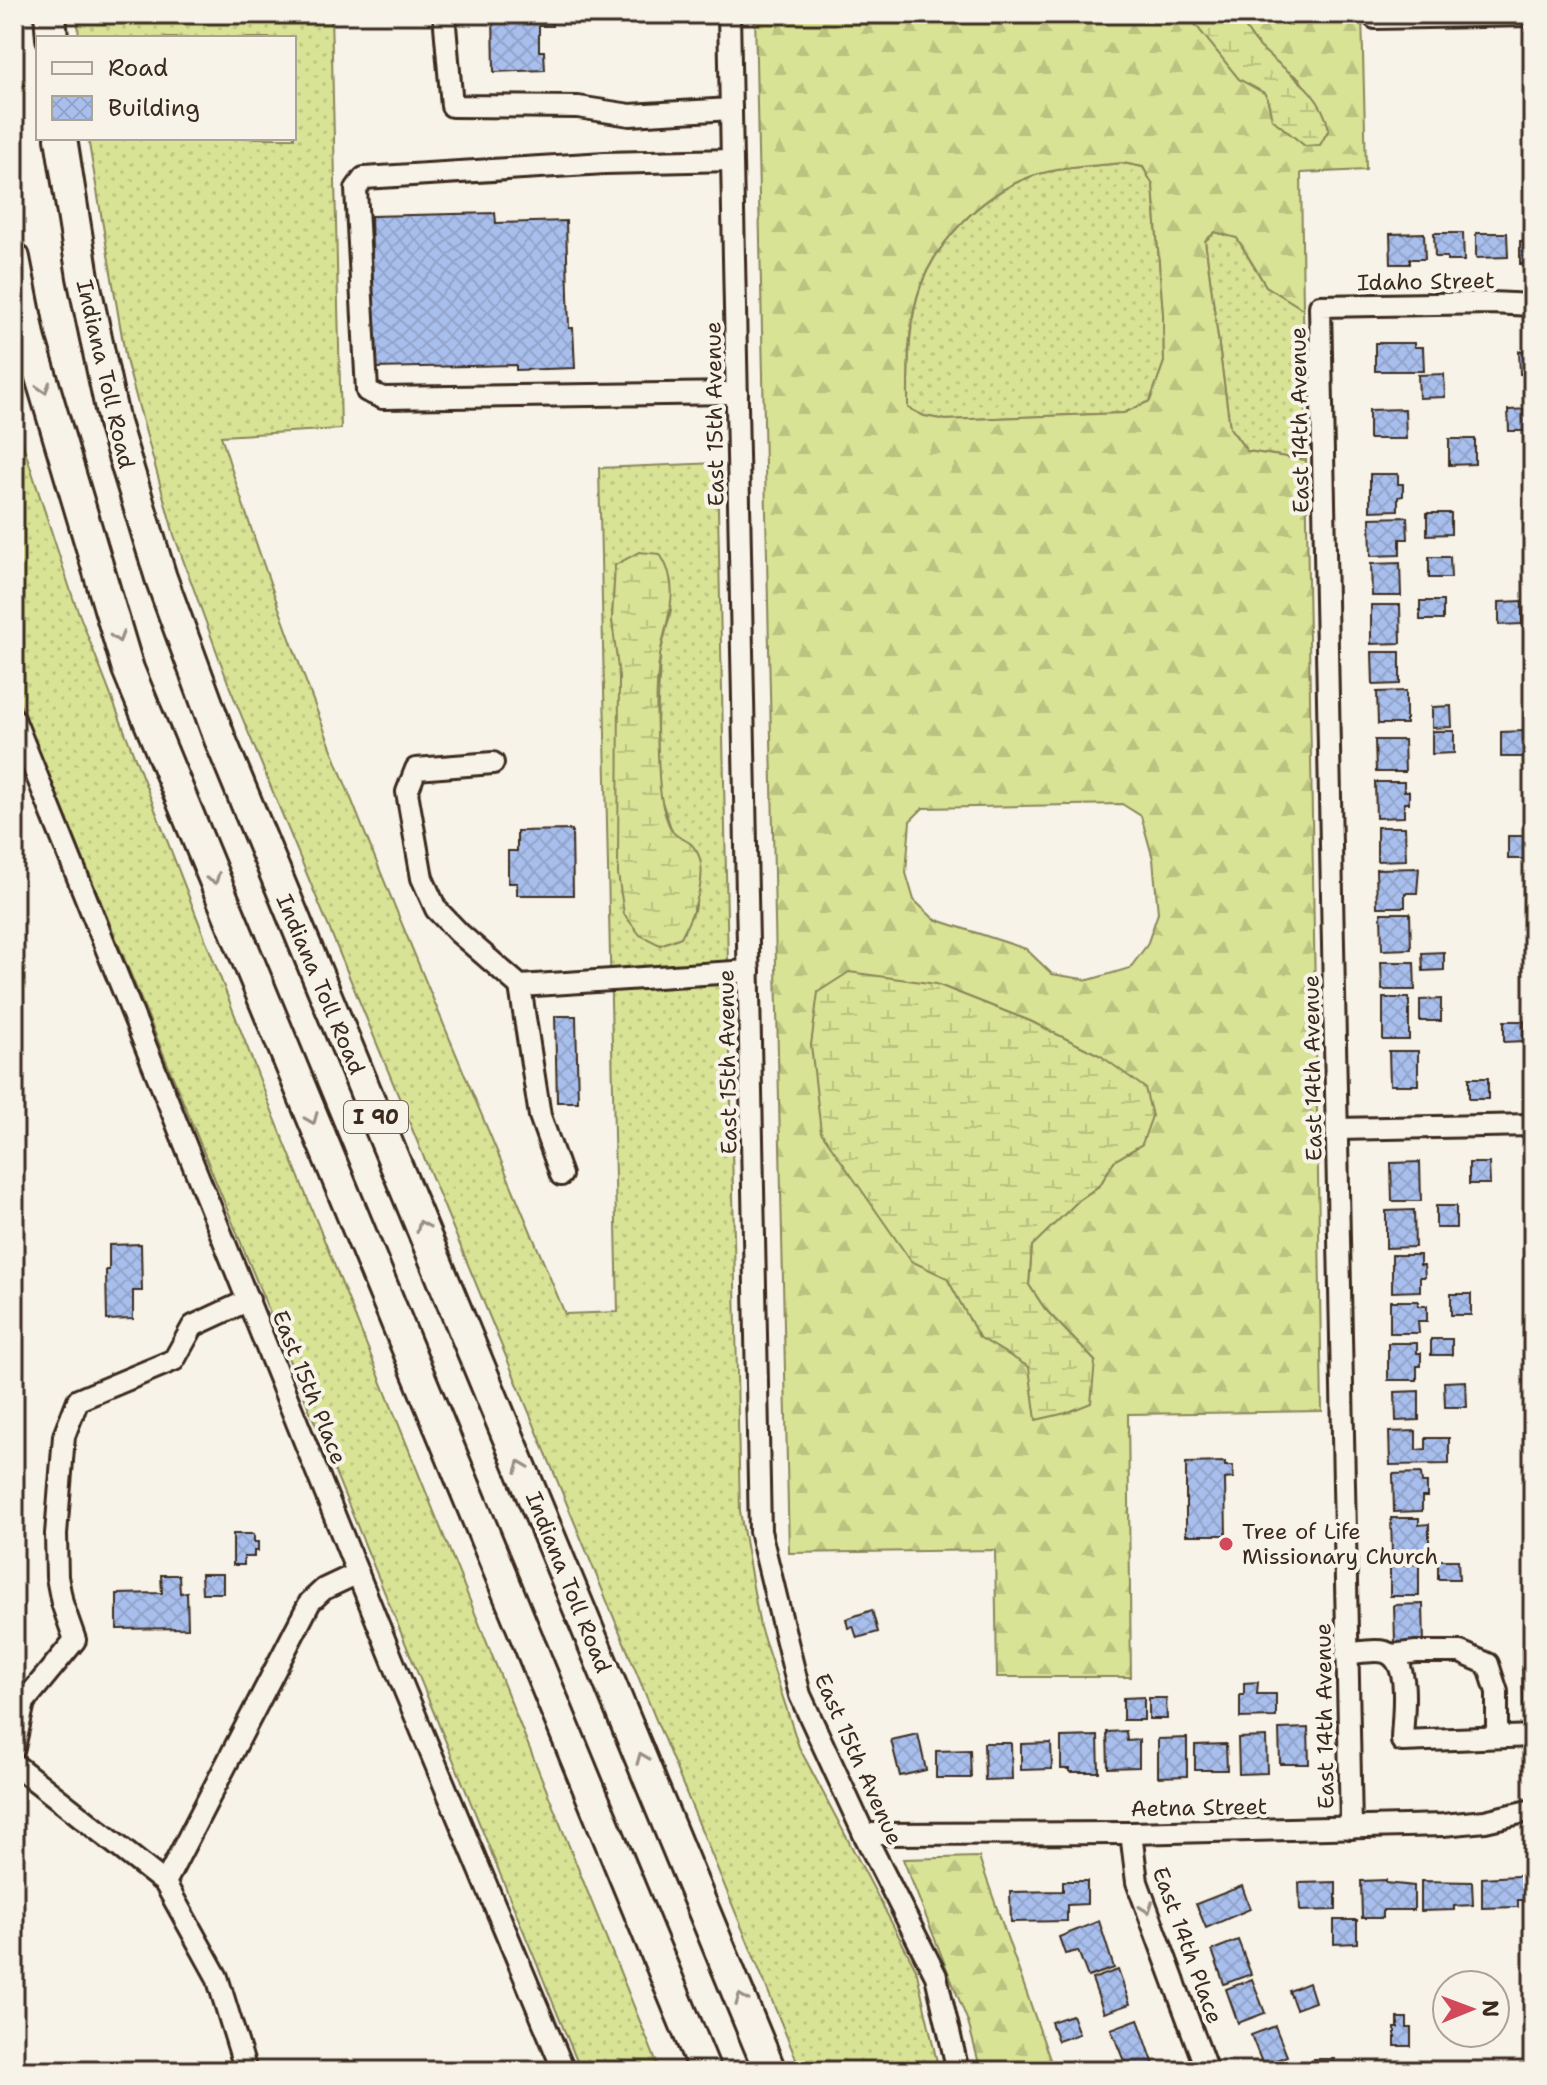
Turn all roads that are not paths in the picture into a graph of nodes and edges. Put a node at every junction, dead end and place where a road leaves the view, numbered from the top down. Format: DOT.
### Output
graph roads {
  1 [pos="50,14"];
  2 [pos="444,14"];
  3 [pos="729,14"];
  4 [pos="1533,15"];
  5 [pos="1375,18"];
  6 [pos="52,36"];
  7 [pos="731,109"];
  8 [pos="61,140"];
  9 [pos="732,160"];
  10 [pos="14,258"];
  11 [pos="1533,305"];
  12 [pos="1320,306"];
  13 [pos="737,393"];
  14 [pos="14,719"];
  15 [pos="493,763"];
  16 [pos="749,971"];
  17 [pos="520,986"];
  18 [pos="1533,1125"];
  19 [pos="1338,1129"];
  20 [pos="561,1175"];
  21 [pos="249,1300"];
  22 [pos="358,1573"];
  23 [pos="1346,1654"];
  24 [pos="1392,1655"];
  25 [pos="1533,1736"];
  26 [pos="1497,1737"];
  27 [pos="14,1748"];
  28 [pos="14,1764"];
  29 [pos="1533,1810"];
  30 [pos="1351,1828"];
  31 [pos="1131,1833"];
  32 [pos="864,1834"];
  33 [pos="165,1883"];
  34 [pos="246,2071"];
  35 [pos="564,2071"];
  36 [pos="705,2071"];
  37 [pos="770,2071"];
  38 [pos="958,2071"];
  39 [pos="1207,2071"];
  1 -- 6 [label="highway"];
  2 -- 7 [label="street"];
  3 -- 7 [label="street, East 15th Avenue"];
  4 -- 5 [label="street"];
  7 -- 9 [label="street, East 15th Avenue"];
  37 -- 8 [label="highway, Indiana Toll Road / I 90, one-way"];
  9 -- 13 [label="street, East 15th Avenue"];
  9 -- 13 [label="street"];
  10 -- 36 [label="highway, I 90, one-way"];
  11 -- 12 [label="street, Idaho Street"];
  12 -- 19 [label="street, East 14th Avenue"];
  13 -- 16 [label="street, East 15th Avenue"];
  14 -- 21 [label="street, East 15th Place"];
  15 -- 17 [label="street"];
  16 -- 17 [label="street"];
  16 -- 32 [label="street, East 15th Avenue"];
  17 -- 20 [label="street"];
  18 -- 19 [label="street"];
  19 -- 23 [label="street, East 14th Avenue"];
  21 -- 22 [label="street, East 15th Place"];
  21 -- 27 [label="street"];
  22 -- 33 [label="street"];
  22 -- 35 [label="street, East 15th Place"];
  23 -- 24 [label="street"];
  23 -- 30 [label="street, East 14th Avenue"];
  24 -- 26 [label="street"];
  24 -- 26 [label="street"];
  25 -- 26 [label="street"];
  28 -- 33 [label="street"];
  29 -- 30 [label="street, Aetna Street"];
  30 -- 31 [label="street, Aetna Street"];
  31 -- 32 [label="street, Aetna Street"];
  31 -- 39 [label="street, East 14th Place, one-way"];
  32 -- 38 [label="street, East 15th Avenue"];
  33 -- 34 [label="street"];
}
